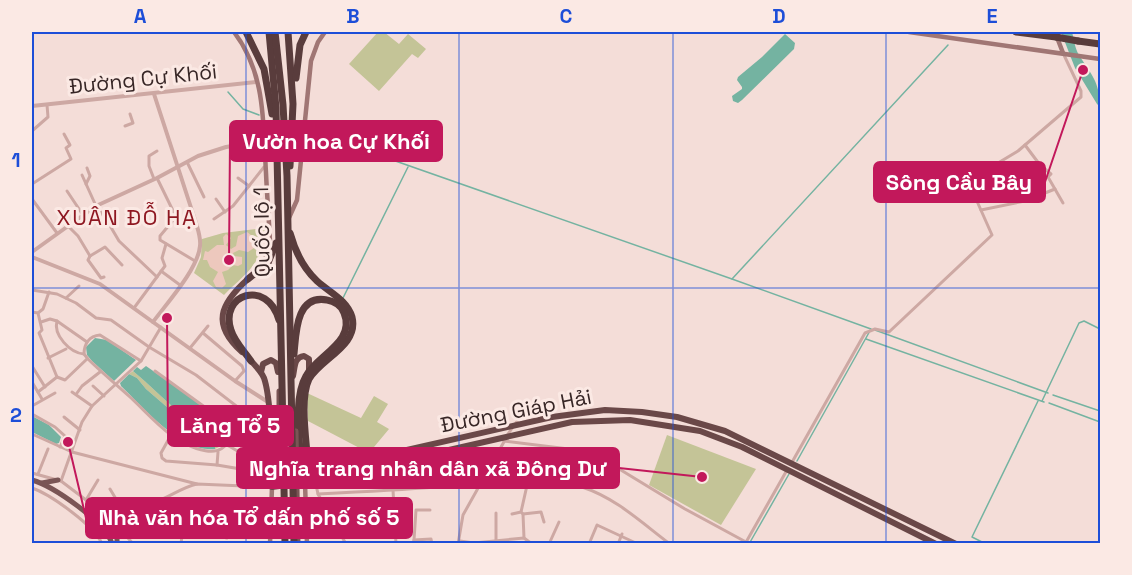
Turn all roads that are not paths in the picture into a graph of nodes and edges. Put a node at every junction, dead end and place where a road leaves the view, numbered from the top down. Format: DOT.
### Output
graph roads {
  1 [pos="234,32"];
  2 [pos="246,32"];
  3 [pos="269,32"];
  4 [pos="275,32"];
  5 [pos="288,32"];
  6 [pos="306,32"];
  7 [pos="325,32"];
  8 [pos="909,32"];
  9 [pos="1016,32"];
  10 [pos="1056,34"];
  11 [pos="1101,44"];
  12 [pos="1065,54"];
  13 [pos="1101,59"];
  14 [pos="258,82"];
  15 [pos="154,94"];
  16 [pos="46,104"];
  17 [pos="293,104"];
  18 [pos="32,106"];
  19 [pos="130,114"];
  20 [pos="125,126"];
  21 [pos="32,131"];
  22 [pos="64,134"];
  23 [pos="267,141"];
  24 [pos="1025,145"];
  25 [pos="157,151"];
  26 [pos="1000,161"];
  27 [pos="187,162"];
  28 [pos="277,165"];
  29 [pos="266,166"];
  30 [pos="178,167"];
  31 [pos="87,168"];
  32 [pos="82,175"];
  33 [pos="238,178"];
  34 [pos="156,179"];
  35 [pos="968,181"];
  36 [pos="32,184"];
  37 [pos="86,184"];
  38 [pos="249,187"];
  39 [pos="287,189"];
  40 [pos="1055,189"];
  41 [pos="953,190"];
  42 [pos="67,192"];
  43 [pos="204,197"];
  44 [pos="32,199"];
  45 [pos="216,200"];
  46 [pos="1014,203"];
  47 [pos="1063,203"];
  48 [pos="96,206"];
  49 [pos="981,210"];
  50 [pos="226,213"];
  51 [pos="83,215"];
  52 [pos="175,218"];
  53 [pos="115,219"];
  54 [pos="214,219"];
  55 [pos="178,221"];
  56 [pos="287,222"];
  57 [pos="109,224"];
  58 [pos="68,226"];
  59 [pos="278,229"];
  60 [pos="57,233"];
  61 [pos="166,244"];
  62 [pos="32,252"];
  63 [pos="90,256"];
  64 [pos="33,257"];
  65 [pos="195,261"];
  66 [pos="122,265"];
  67 [pos="161,271"];
  68 [pos="104,277"];
  69 [pos="157,277"];
  70 [pos="248,279"];
  71 [pos="180,285"];
  72 [pos="79,286"];
  73 [pos="32,290"];
  74 [pos="49,292"];
  75 [pos="66,298"];
  76 [pos="134,308"];
  77 [pos="32,312"];
  78 [pos="38,313"];
  79 [pos="57,321"];
  80 [pos="41,322"];
  81 [pos="153,322"];
  82 [pos="208,326"];
  83 [pos="161,327"];
  84 [pos="281,328"];
  85 [pos="202,333"];
  86 [pos="87,342"];
  87 [pos="149,346"];
  88 [pos="190,348"];
  89 [pos="66,350"];
  90 [pos="282,353"];
  91 [pos="84,354"];
  92 [pos="48,358"];
  93 [pos="88,359"];
  94 [pos="141,361"];
  95 [pos="251,361"];
  96 [pos="32,366"];
  97 [pos="155,371"];
  98 [pos="309,371"];
  99 [pos="100,372"];
  100 [pos="261,372"];
  101 [pos="278,372"];
  102 [pos="57,377"];
  103 [pos="235,381"];
  104 [pos="32,382"];
  105 [pos="116,385"];
  106 [pos="93,386"];
  107 [pos="45,387"];
  108 [pos="291,388"];
  109 [pos="38,392"];
  110 [pos="55,393"];
  111 [pos="104,396"];
  112 [pos="42,399"];
  113 [pos="268,402"];
  114 [pos="32,406"];
  115 [pos="92,406"];
  116 [pos="32,414"];
  117 [pos="64,417"];
  118 [pos="516,423"];
  119 [pos="268,428"];
  120 [pos="80,429"];
  121 [pos="281,431"];
  122 [pos="32,434"];
  123 [pos="171,435"];
  124 [pos="506,438"];
  125 [pos="227,445"];
  126 [pos="60,447"];
  127 [pos="48,449"];
  128 [pos="218,451"];
  129 [pos="72,452"];
  130 [pos="792,462"];
  131 [pos="217,465"];
  132 [pos="269,469"];
  133 [pos="787,470"];
  134 [pos="309,471"];
  135 [pos="32,473"];
  136 [pos="262,473"];
  137 [pos="38,474"];
  138 [pos="32,480"];
  139 [pos="98,480"];
  140 [pos="314,480"];
  141 [pos="60,481"];
  142 [pos="528,481"];
  143 [pos="42,483"];
  144 [pos="305,483"];
  145 [pos="197,484"];
  146 [pos="481,484"];
  147 [pos="272,487"];
  148 [pos="32,488"];
  149 [pos="110,489"];
  150 [pos="393,490"];
  151 [pos="318,494"];
  152 [pos="86,500"];
  153 [pos="208,500"];
  154 [pos="430,510"];
  155 [pos="496,513"];
  156 [pos="522,513"];
  157 [pos="125,514"];
  158 [pos="512,514"];
  159 [pos="544,522"];
  160 [pos="559,522"];
  161 [pos="116,523"];
  162 [pos="184,528"];
  163 [pos="622,534"];
  164 [pos="227,538"];
  165 [pos="524,538"];
  166 [pos="496,540"];
  167 [pos="414,542"];
  168 [pos="459,542"];
  169 [pos="102,543"];
  170 [pos="112,543"];
  171 [pos="117,543"];
  172 [pos="133,543"];
  173 [pos="151,543"];
  174 [pos="156,543"];
  175 [pos="182,543"];
  176 [pos="270,543"];
  177 [pos="283,543"];
  178 [pos="296,543"];
  179 [pos="307,543"];
  180 [pos="346,543"];
  181 [pos="396,543"];
  182 [pos="432,543"];
  183 [pos="449,543"];
  184 [pos="532,543"];
  185 [pos="549,543"];
  186 [pos="589,543"];
  187 [pos="618,543"];
  188 [pos="638,543"];
  189 [pos="670,543"];
  190 [pos="746,543"];
  191 [pos="936,543"];
  192 [pos="956,543"];
  1 -- 14 [label="main road"];
  2 -- 28 [label="highway"];
  3 -- 28 [label="highway, Quốc lộ 1"];
  4 -- 39 [label="highway, Quốc lộ 1"];
  5 -- 17 [label="highway"];
  6 -- 17 [label="highway"];
  7 -- 56 [label="main road"];
  8 -- 12 [label="main road"];
  9 -- 10 [label="highway"];
  10 -- 11 [label="highway, bridge"];
  10 -- 12 [label="main road"];
  12 -- 13 [label="main road"];
  12 -- 24 [label="street"];
  14 -- 15 [label="street, Đường Cự Khối"];
  14 -- 23 [label="main road"];
  15 -- 16 [label="street, Đường Cự Khối"];
  15 -- 30 [label="street"];
  16 -- 18 [label="street, Đường Cự Khối"];
  16 -- 21 [label="street"];
  17 -- 39 [label="highway"];
  19 -- 20 [label="street"];
  22 -- 36 [label="street"];
  23 -- 27 [label="street"];
  23 -- 29 [label="main road"];
  24 -- 26 [label="street"];
  24 -- 40 [label="street"];
  25 -- 34 [label="street"];
  26 -- 35 [label="street"];
  26 -- 46 [label="street"];
  27 -- 30 [label="street"];
  27 -- 43 [label="street"];
  28 -- 59 [label="highway, Quốc lộ 1"];
  29 -- 38 [label="street"];
  29 -- 70 [label="main road"];
  30 -- 34 [label="street"];
  30 -- 65 [label="street"];
  31 -- 37 [label="street"];
  32 -- 37 [label="street"];
  33 -- 38 [label="street"];
  34 -- 48 [label="street"];
  34 -- 55 [label="street"];
  35 -- 41 [label="street"];
  35 -- 49 [label="street"];
  37 -- 48 [label="street"];
  38 -- 50 [label="street"];
  39 -- 56 [label="highway, Quốc lộ 1"];
  40 -- 46 [label="street"];
  40 -- 47 [label="street"];
  42 -- 51 [label="street"];
  44 -- 60 [label="street"];
  45 -- 50 [label="street"];
  46 -- 49 [label="street"];
  48 -- 51 [label="street"];
  48 -- 57 [label="street"];
  49 -- 130 [label="street"];
  50 -- 54 [label="street"];
  51 -- 58 [label="street"];
  52 -- 61 [label="street"];
  53 -- 57 [label="street"];
  56 -- 108 [label="highway, Quốc lộ 1"];
  56 -- 134 [label="highway"];
  57 -- 69 [label="street"];
  58 -- 60 [label="street"];
  58 -- 63 [label="street"];
  59 -- 70 [label="highway"];
  59 -- 84 [label="highway, Quốc lộ 1"];
  60 -- 62 [label="street"];
  61 -- 65 [label="street"];
  61 -- 67 [label="street"];
  62 -- 64 [label="street"];
  63 -- 66 [label="street"];
  63 -- 68 [label="street"];
  64 -- 76 [label="street"];
  65 -- 71 [label="street"];
  67 -- 69 [label="street"];
  67 -- 71 [label="street"];
  69 -- 76 [label="street"];
  70 -- 95 [label="highway"];
  71 -- 81 [label="street"];
  72 -- 75 [label="street"];
  73 -- 74 [label="street"];
  74 -- 75 [label="street"];
  74 -- 78 [label="street"];
  75 -- 87 [label="street"];
  76 -- 81 [label="street"];
  77 -- 78 [label="street"];
  78 -- 80 [label="street"];
  79 -- 80 [label="street"];
  79 -- 86 [label="street"];
  79 -- 91 [label="street"];
  80 -- 92 [label="street"];
  81 -- 83 [label="street"];
  82 -- 85 [label="street"];
  83 -- 87 [label="street"];
  83 -- 88 [label="street"];
  84 -- 90 [label="highway, Quốc lộ 1"];
  84 -- 95 [label="highway"];
  85 -- 88 [label="street"];
  85 -- 103 [label="street"];
  86 -- 91 [label="street"];
  86 -- 94 [label="street"];
  87 -- 94 [label="street"];
  87 -- 119 [label="street"];
  88 -- 103 [label="street"];
  89 -- 92 [label="street"];
  90 -- 101 [label="main road"];
  90 -- 121 [label="highway, Quốc lộ 1"];
  91 -- 93 [label="street"];
  92 -- 102 [label="street"];
  93 -- 99 [label="street"];
  93 -- 102 [label="street"];
  94 -- 105 [label="street"];
  95 -- 100 [label="highway"];
  96 -- 107 [label="street"];
  97 -- 125 [label="street"];
  98 -- 108 [label="highway"];
  98 -- 108 [label="highway"];
  98 -- 134 [label="highway"];
  99 -- 105 [label="street"];
  99 -- 115 [label="street"];
  100 -- 101 [label="highway"];
  100 -- 113 [label="highway"];
  101 -- 121 [label="main road"];
  102 -- 107 [label="street"];
  103 -- 113 [label="street"];
  104 -- 109 [label="street"];
  105 -- 111 [label="street"];
  105 -- 123 [label="street"];
  106 -- 111 [label="street"];
  107 -- 109 [label="street"];
  108 -- 178 [label="highway, Quốc lộ 1, bridge"];
  109 -- 112 [label="street"];
  110 -- 112 [label="street"];
  111 -- 115 [label="street"];
  112 -- 114 [label="street"];
  113 -- 119 [label="highway"];
  115 -- 120 [label="street"];
  116 -- 126 [label="street"];
  117 -- 120 [label="street"];
  118 -- 124 [label="street"];
  118 -- 130 [label="highway, Đường Giáp Hải"];
  118 -- 134 [label="highway, Đường Giáp Hải"];
  119 -- 132 [label="highway"];
  120 -- 129 [label="street"];
  121 -- 177 [label="highway, Quốc lộ 1, bridge"];
  122 -- 126 [label="street"];
  123 -- 128 [label="street"];
  123 -- 131 [label="street"];
  124 -- 133 [label="highway, Đường Giáp Hải"];
  124 -- 140 [label="highway, Đường Giáp Hải"];
  124 -- 146 [label="street"];
  124 -- 190 [label="street"];
  125 -- 128 [label="street"];
  125 -- 132 [label="street"];
  126 -- 129 [label="street"];
  127 -- 137 [label="street"];
  128 -- 131 [label="street"];
  129 -- 141 [label="street"];
  129 -- 145 [label="street"];
  130 -- 133 [label="street"];
  130 -- 192 [label="highway, Đường Giáp Hải"];
  131 -- 136 [label="street"];
  132 -- 134 [label="highway, Đường Giáp Hải"];
  132 -- 136 [label="street"];
  132 -- 136 [label="street"];
  132 -- 147 [label="highway"];
  133 -- 190 [label="street"];
  133 -- 191 [label="highway, Đường Giáp Hải"];
  134 -- 140 [label="street"];
  134 -- 144 [label="highway"];
  135 -- 137 [label="street"];
  137 -- 141 [label="street"];
  138 -- 143 [label="main road"];
  139 -- 152 [label="street"];
  140 -- 144 [label="highway, Đường Giáp Hải"];
  140 -- 151 [label="street"];
  141 -- 143 [label="main road"];
  141 -- 152 [label="street"];
  142 -- 146 [label="street"];
  142 -- 156 [label="street"];
  142 -- 189 [label="street"];
  143 -- 170 [label="main road"];
  144 -- 147 [label="highway, Đường Giáp Hải"];
  144 -- 179 [label="main road"];
  145 -- 147 [label="street"];
  145 -- 157 [label="street"];
  146 -- 150 [label="street"];
  146 -- 168 [label="street"];
  147 -- 176 [label="main road"];
  148 -- 169 [label="street"];
  149 -- 157 [label="street"];
  150 -- 151 [label="street"];
  150 -- 181 [label="street"];
  151 -- 180 [label="street"];
  152 -- 161 [label="street"];
  153 -- 162 [label="street"];
  154 -- 167 [label="street"];
  155 -- 166 [label="street"];
  156 -- 158 [label="street"];
  156 -- 159 [label="street"];
  156 -- 165 [label="street"];
  157 -- 161 [label="street"];
  160 -- 185 [label="street"];
  161 -- 171 [label="main road"];
  161 -- 172 [label="street"];
  162 -- 164 [label="street"];
  162 -- 175 [label="street"];
  163 -- 186 [label="street"];
  163 -- 187 [label="street"];
  163 -- 188 [label="street"];
  165 -- 166 [label="street"];
  165 -- 184 [label="street"];
  166 -- 168 [label="street"];
  167 -- 182 [label="street"];
  168 -- 183 [label="street"];
  173 -- 174 [label="street"];
}
